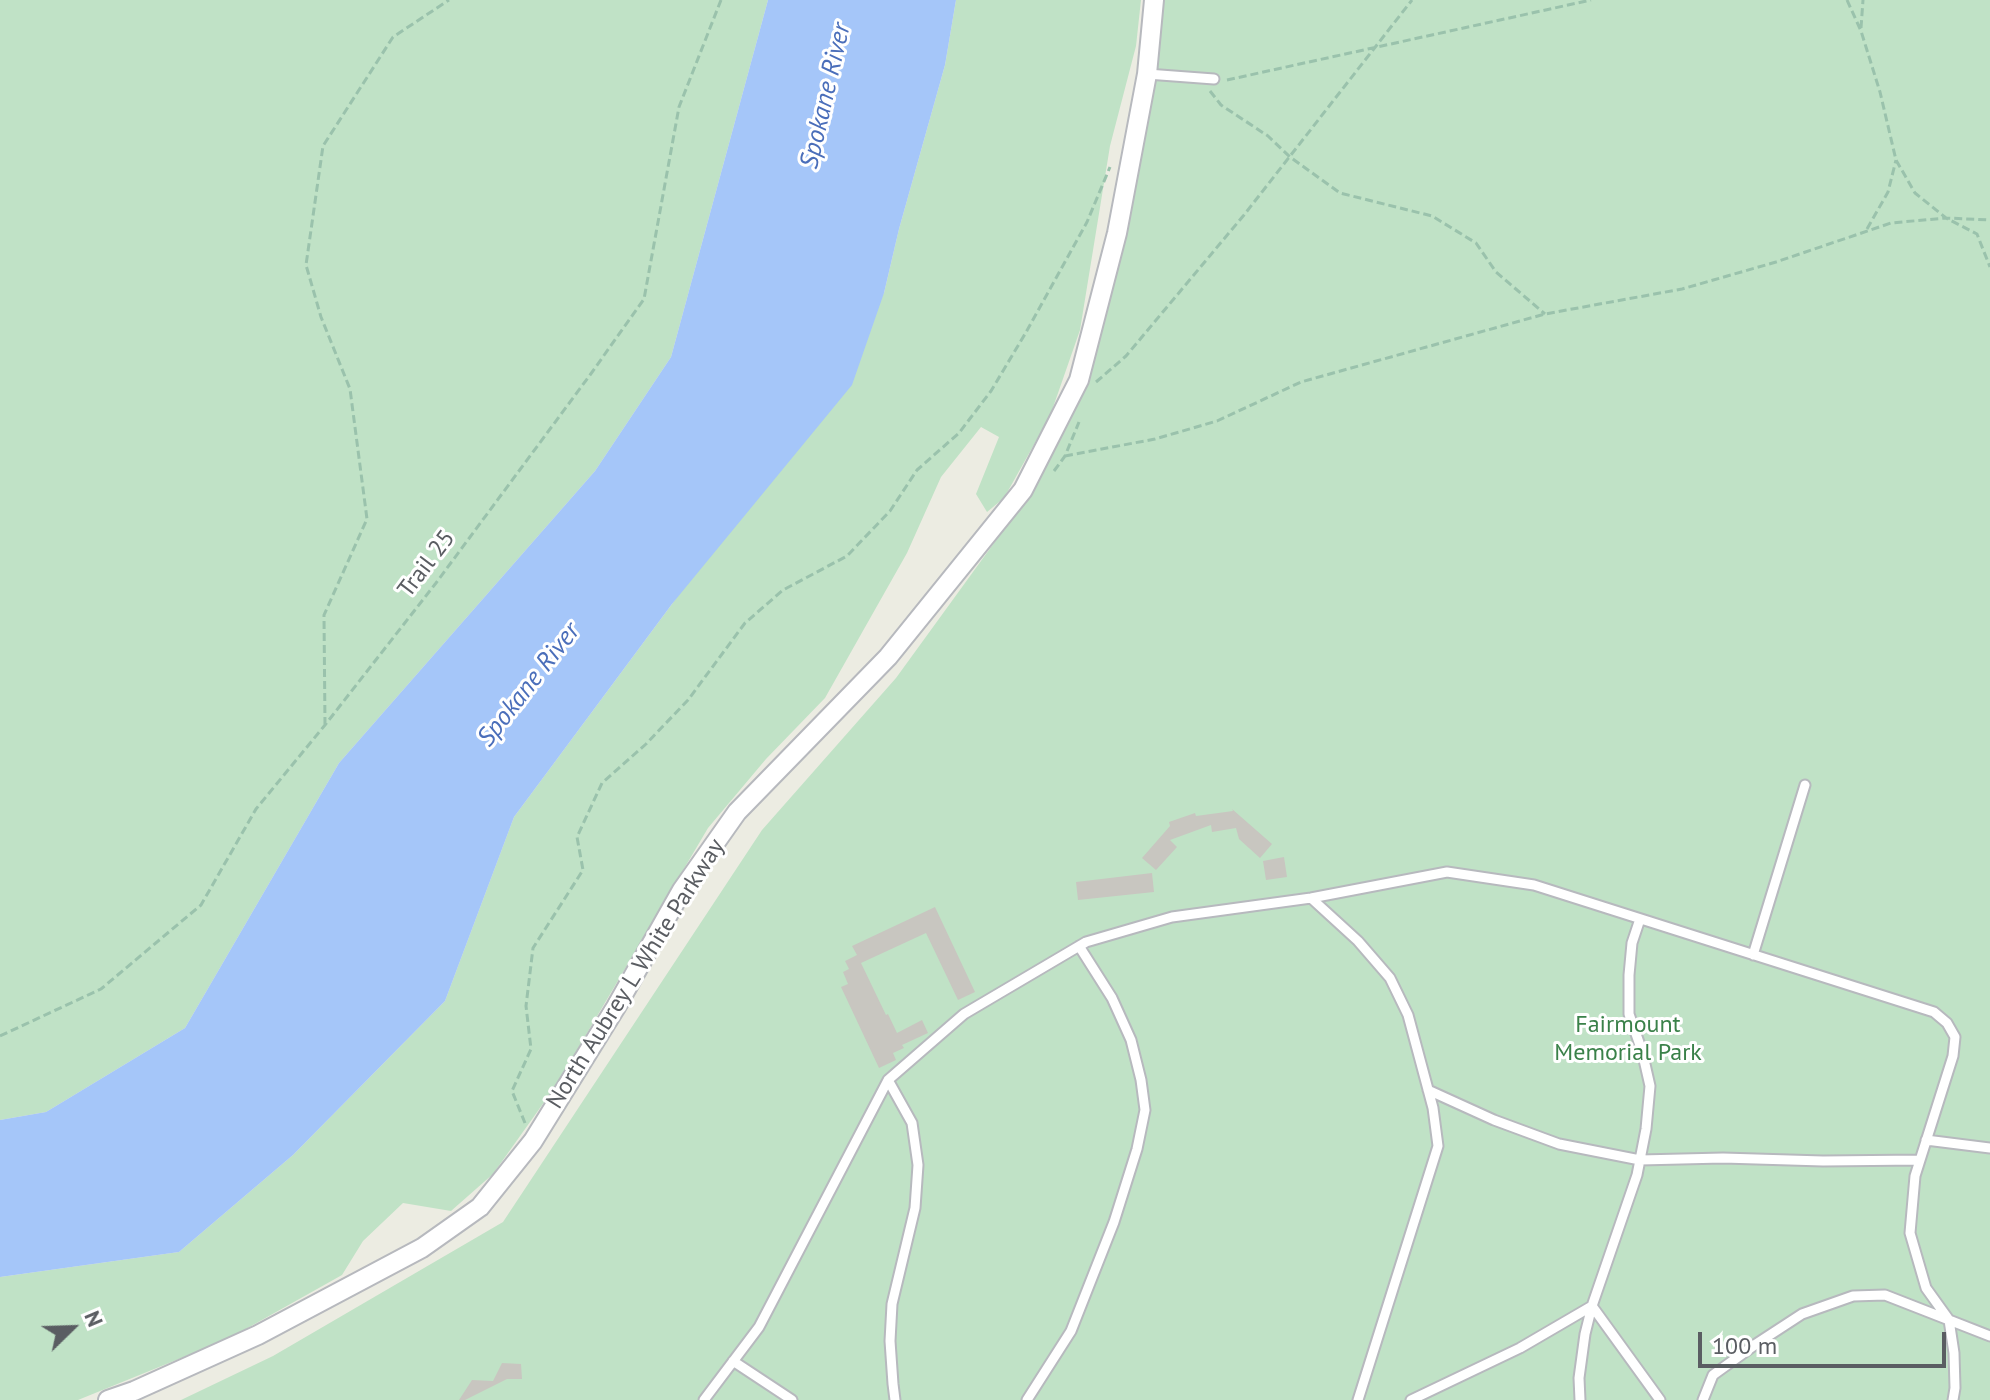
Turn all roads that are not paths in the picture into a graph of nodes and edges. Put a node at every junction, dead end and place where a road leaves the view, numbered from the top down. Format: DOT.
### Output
graph roads {
  1 [pos="1154,0"];
  2 [pos="1147,74"];
  3 [pos="1214,79"];
  4 [pos="1805,785"];
  5 [pos="1311,898"];
  6 [pos="1640,919"];
  7 [pos="1079,946"];
  8 [pos="1753,955"];
  9 [pos="888,1080"];
  10 [pos="1428,1090"];
  11 [pos="1926,1140"];
  12 [pos="1990,1148"];
  13 [pos="1640,1160"];
  14 [pos="1920,1160"];
  15 [pos="1592,1306"];
  16 [pos="1949,1320"];
  17 [pos="1990,1336"];
  18 [pos="733,1361"];
  19 [pos="108,1400"];
  20 [pos="704,1400"];
  21 [pos="792,1400"];
  22 [pos="895,1400"];
  23 [pos="1027,1400"];
  24 [pos="1358,1400"];
  25 [pos="1411,1400"];
  26 [pos="1580,1400"];
  27 [pos="1660,1400"];
  28 [pos="1703,1400"];
  29 [pos="1953,1400"];
  1 -- 2 [label="street, North Aubrey L White Parkway"];
  2 -- 3 [label="lane"];
  2 -- 19 [label="street, North Aubrey L White Parkway"];
  4 -- 8 [label="lane"];
  5 -- 6 [label="lane"];
  5 -- 7 [label="lane"];
  5 -- 10 [label="lane"];
  6 -- 8 [label="lane"];
  6 -- 13 [label="lane"];
  7 -- 9 [label="lane"];
  7 -- 23 [label="lane"];
  8 -- 11 [label="lane"];
  9 -- 18 [label="lane"];
  9 -- 22 [label="lane"];
  10 -- 13 [label="lane"];
  10 -- 24 [label="lane"];
  11 -- 12 [label="lane"];
  11 -- 14 [label="lane"];
  13 -- 14 [label="lane"];
  13 -- 15 [label="lane"];
  14 -- 16 [label="lane"];
  15 -- 25 [label="lane"];
  15 -- 26 [label="lane"];
  15 -- 27 [label="lane"];
  16 -- 17 [label="lane"];
  16 -- 28 [label="lane"];
  16 -- 29 [label="lane"];
  18 -- 20 [label="lane"];
  18 -- 21 [label="lane"];
}
